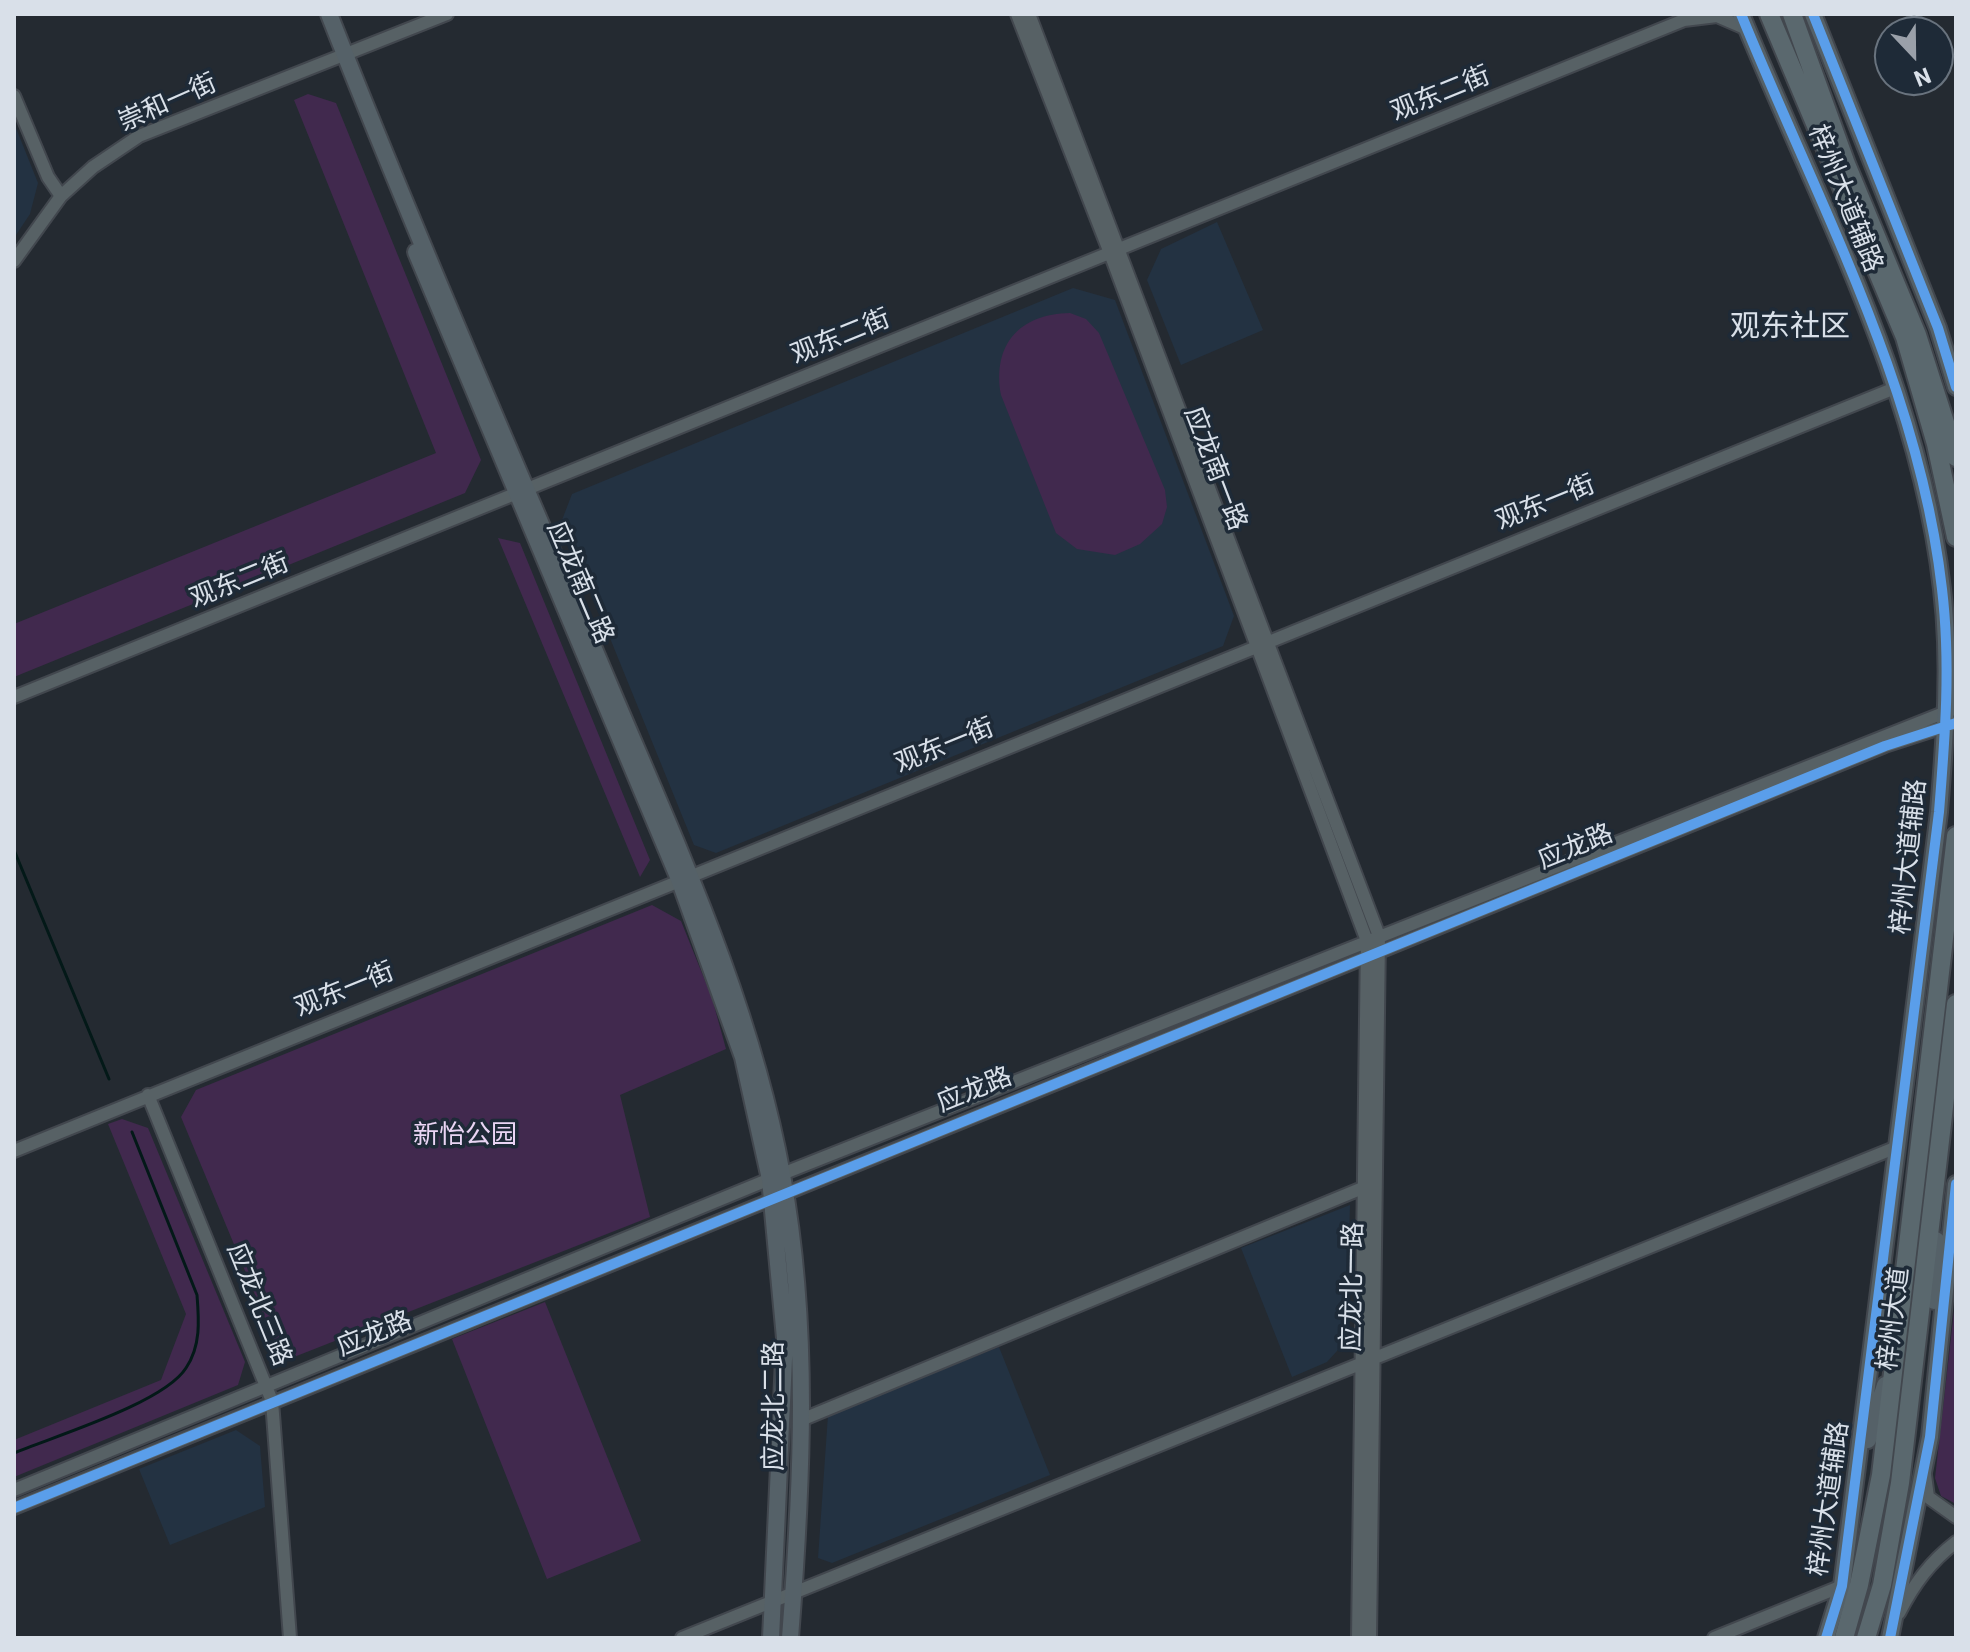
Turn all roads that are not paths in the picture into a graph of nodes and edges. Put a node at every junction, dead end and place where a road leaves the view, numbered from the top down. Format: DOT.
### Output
graph roads {
  1 [pos="318,14"];
  2 [pos="329,14"];
  3 [pos="447,14"];
  4 [pos="1017,14"];
  5 [pos="1029,14"];
  6 [pos="1769,14"];
  7 [pos="1792,14"];
  8 [pos="1813,14"];
  9 [pos="1687,17"];
  10 [pos="1744,21"];
  11 [pos="341,57"];
  12 [pos="14,96"];
  13 [pos="61,196"];
  14 [pos="1114,251"];
  15 [pos="14,261"];
  16 [pos="1956,387"];
  17 [pos="1895,388"];
  18 [pos="1956,457"];
  19 [pos="521,491"];
  20 [pos="1956,537"];
  21 [pos="1942,590"];
  22 [pos="1956,602"];
  23 [pos="1261,643"];
  24 [pos="14,697"];
  25 [pos="1951,717"];
  26 [pos="1956,800"];
  27 [pos="1939,812"];
  28 [pos="1956,836"];
  29 [pos="684,877"];
  30 [pos="1373,939"];
  31 [pos="1374,954"];
  32 [pos="1956,1004"];
  33 [pos="148,1095"];
  34 [pos="1897,1147"];
  35 [pos="14,1151"];
  36 [pos="1938,1173"];
  37 [pos="776,1176"];
  38 [pos="1956,1184"];
  39 [pos="1365,1187"];
  40 [pos="778,1195"];
  41 [pos="1897,1333"];
  42 [pos="1369,1360"];
  43 [pos="267,1385"];
  44 [pos="272,1401"];
  45 [pos="801,1420"];
  46 [pos="1931,1423"];
  47 [pos="1857,1470"];
  48 [pos="1924,1470"];
  49 [pos="14,1490"];
  50 [pos="14,1508"];
  51 [pos="1956,1517"];
  52 [pos="1956,1542"];
  53 [pos="1842,1586"];
  54 [pos="793,1593"];
  55 [pos="773,1601"];
  56 [pos="1897,1616"];
  57 [pos="290,1638"];
  58 [pos="682,1638"];
  59 [pos="771,1638"];
  60 [pos="790,1638"];
  61 [pos="1358,1638"];
  62 [pos="1370,1638"];
  63 [pos="1714,1638"];
  64 [pos="1826,1638"];
  65 [pos="1844,1638"];
  66 [pos="1866,1638"];
  67 [pos="1890,1638"];
  1 -- 11 [label="main road, 应龙南二路"];
  2 -- 11 [label="main road, 应龙南二路"];
  3 -- 11 [label="street, 崇和一街"];
  4 -- 14 [label="street, 应龙南一路"];
  5 -- 14 [label="street, 应龙南一路"];
  6 -- 20 [label="highway"];
  7 -- 18 [label="highway"];
  8 -- 16 [label="main road, 梓州大道辅路"];
  9 -- 10 [label="street, 观东二街"];
  9 -- 14 [label="street, 观东二街"];
  10 -- 17 [label="main road, 梓州大道辅路"];
  11 -- 13 [label="street, 崇和一街"];
  11 -- 19 [label="main road, 应龙南二路"];
  12 -- 13 [label="street"];
  13 -- 15 [label="street, 崇和一街"];
  14 -- 19 [label="street, 观东二街"];
  14 -- 23 [label="street, 应龙南一路"];
  17 -- 21 [label="main road, 梓州大道辅路"];
  17 -- 23 [label="street, 观东一街"];
  19 -- 24 [label="street, 观东二街"];
  19 -- 29 [label="main road, 应龙南二路"];
  21 -- 22 [label="main road"];
  21 -- 25 [label="main road, 梓州大道辅路"];
  23 -- 29 [label="street, 观东一街"];
  23 -- 30 [label="street, 应龙南一路"];
  25 -- 27 [label="main road, 梓州大道辅路"];
  25 -- 30 [label="street, 应龙路"];
  25 -- 31 [label="street, 应龙路"];
  26 -- 27 [label="main road"];
  27 -- 34 [label="main road, 梓州大道辅路"];
  28 -- 41 [label="highway, 梓州大道"];
  29 -- 33 [label="street, 观东一街"];
  29 -- 37 [label="main road, 应龙南二路"];
  30 -- 31 [label="street, 应龙北一路"];
  30 -- 37 [label="street, 应龙路"];
  31 -- 39 [label="street, 应龙北一路"];
  31 -- 40 [label="street, 应龙路"];
  31 -- 42 [label="street, 应龙北一路"];
  32 -- 36 [label="highway, 梓州大道"];
  33 -- 35 [label="street, 观东一街"];
  33 -- 43 [label="street, 应龙北三路"];
  34 -- 42 [label="street"];
  34 -- 47 [label="main road, 梓州大道辅路"];
  36 -- 46 [label="main road"];
  36 -- 66 [label="highway, 梓州大道"];
  37 -- 40 [label="main road, 应龙北二路"];
  37 -- 43 [label="street, 应龙路"];
  38 -- 46 [label="main road"];
  39 -- 42 [label="street, 应龙北一路"];
  39 -- 45 [label="street"];
  40 -- 44 [label="street, 应龙路"];
  40 -- 45 [label="main road, 应龙北二路"];
  40 -- 55 [label="main road, 应龙北二路"];
  41 -- 47 [label="main road"];
  41 -- 65 [label="highway, 梓州大道"];
  42 -- 54 [label="street"];
  42 -- 61 [label="street, 应龙北一路"];
  42 -- 62 [label="street, 应龙北一路"];
  43 -- 44 [label="street, 应龙北三路"];
  43 -- 49 [label="street, 应龙路"];
  44 -- 50 [label="street, 应龙路"];
  44 -- 57 [label="street, 应龙北三路"];
  45 -- 54 [label="main road, 应龙北二路"];
  46 -- 48 [label="main road"];
  47 -- 53 [label="main road, 梓州大道辅路"];
  48 -- 51 [label="street"];
  48 -- 56 [label="main road"];
  52 -- 56 [label="street"];
  53 -- 63 [label="street"];
  53 -- 64 [label="main road, 梓州大道辅路"];
  54 -- 55 [label="street"];
  54 -- 60 [label="main road, 应龙北二路"];
  55 -- 58 [label="street"];
  55 -- 59 [label="main road, 应龙北二路"];
  56 -- 67 [label="main road"];
}
